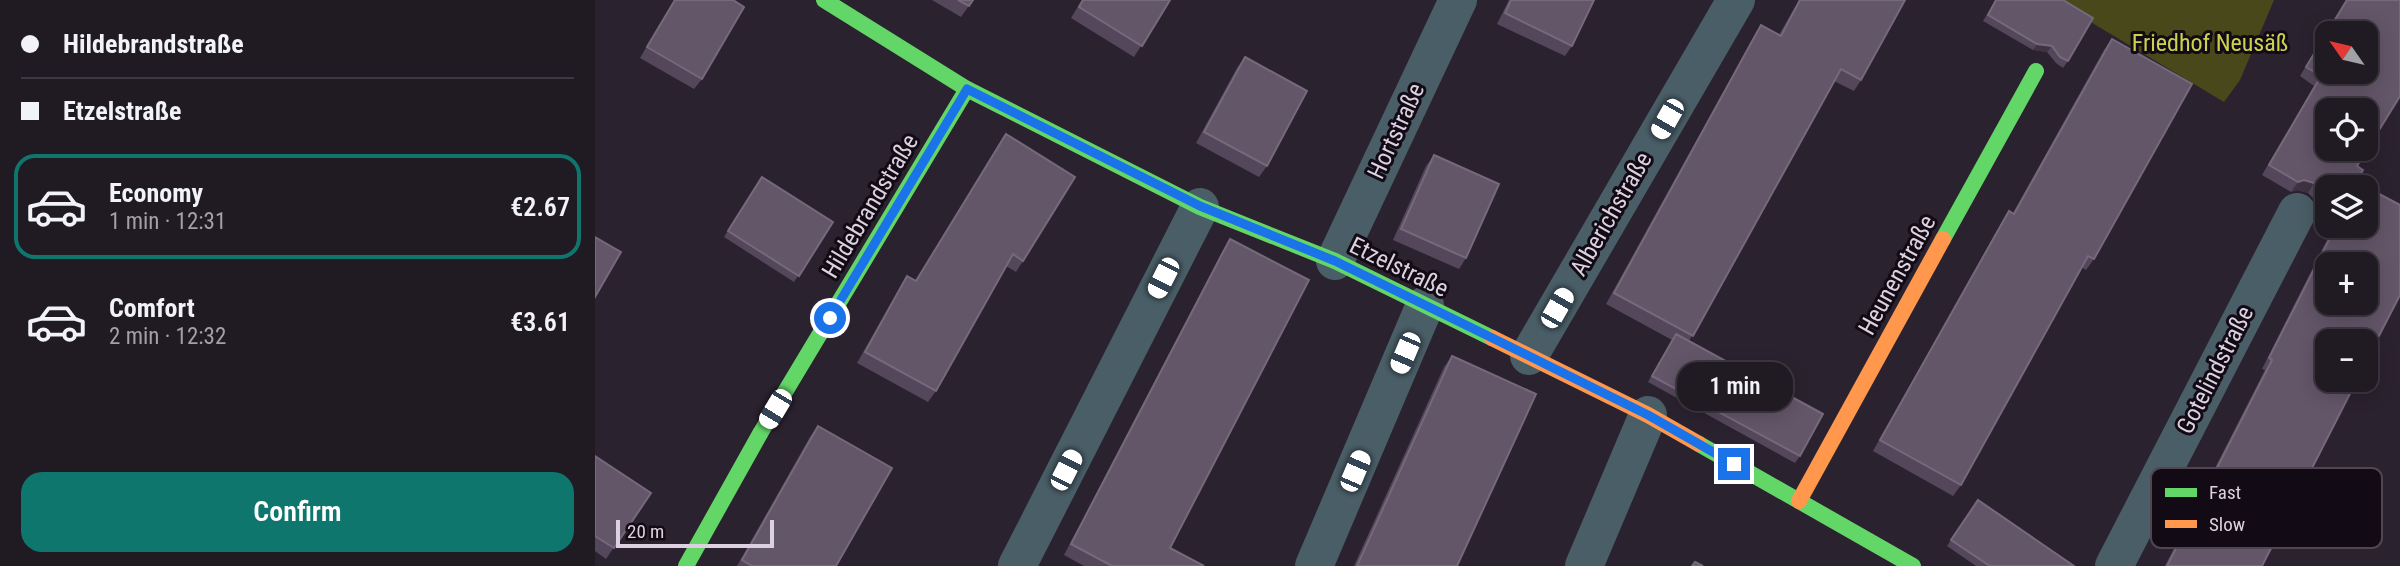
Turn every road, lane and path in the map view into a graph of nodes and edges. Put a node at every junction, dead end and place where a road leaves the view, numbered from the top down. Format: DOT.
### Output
graph roads {
  1 [pos="824,0"];
  2 [pos="1458,0"];
  3 [pos="1736,0"];
  4 [pos="2036,71"];
  5 [pos="967,89"];
  6 [pos="1200,206"];
  7 [pos="2297,212"];
  8 [pos="1335,261"];
  9 [pos="1425,305"];
  10 [pos="1529,356"];
  11 [pos="1648,415"];
  12 [pos="2165,468"];
  13 [pos="2151,494"];
  14 [pos="1799,501"];
  15 [pos="686,566"];
  16 [pos="1017,566"];
  17 [pos="1314,566"];
  18 [pos="1584,566"];
  19 [pos="1913,566"];
  20 [pos="2114,566"];
  1 -- 5 [label="street, Etzelstraße"];
  2 -- 8 [label="street, Hortstraße"];
  3 -- 10 [label="street, Alberichstraße"];
  4 -- 14 [label="street, Heunenstraße"];
  5 -- 6 [label="street, Etzelstraße"];
  5 -- 15 [label="street, Hildebrandstraße"];
  6 -- 8 [label="street, Etzelstraße"];
  6 -- 16 [label="street"];
  7 -- 12 [label="street, Gotelindstraße"];
  8 -- 9 [label="street, Etzelstraße"];
  9 -- 10 [label="street, Etzelstraße"];
  9 -- 17 [label="street"];
  10 -- 11 [label="street, Etzelstraße"];
  11 -- 14 [label="street, Etzelstraße"];
  11 -- 18 [label="street"];
  13 -- 20 [label="street, Gotelindstraße"];
  14 -- 19 [label="street, Etzelstraße"];
}
